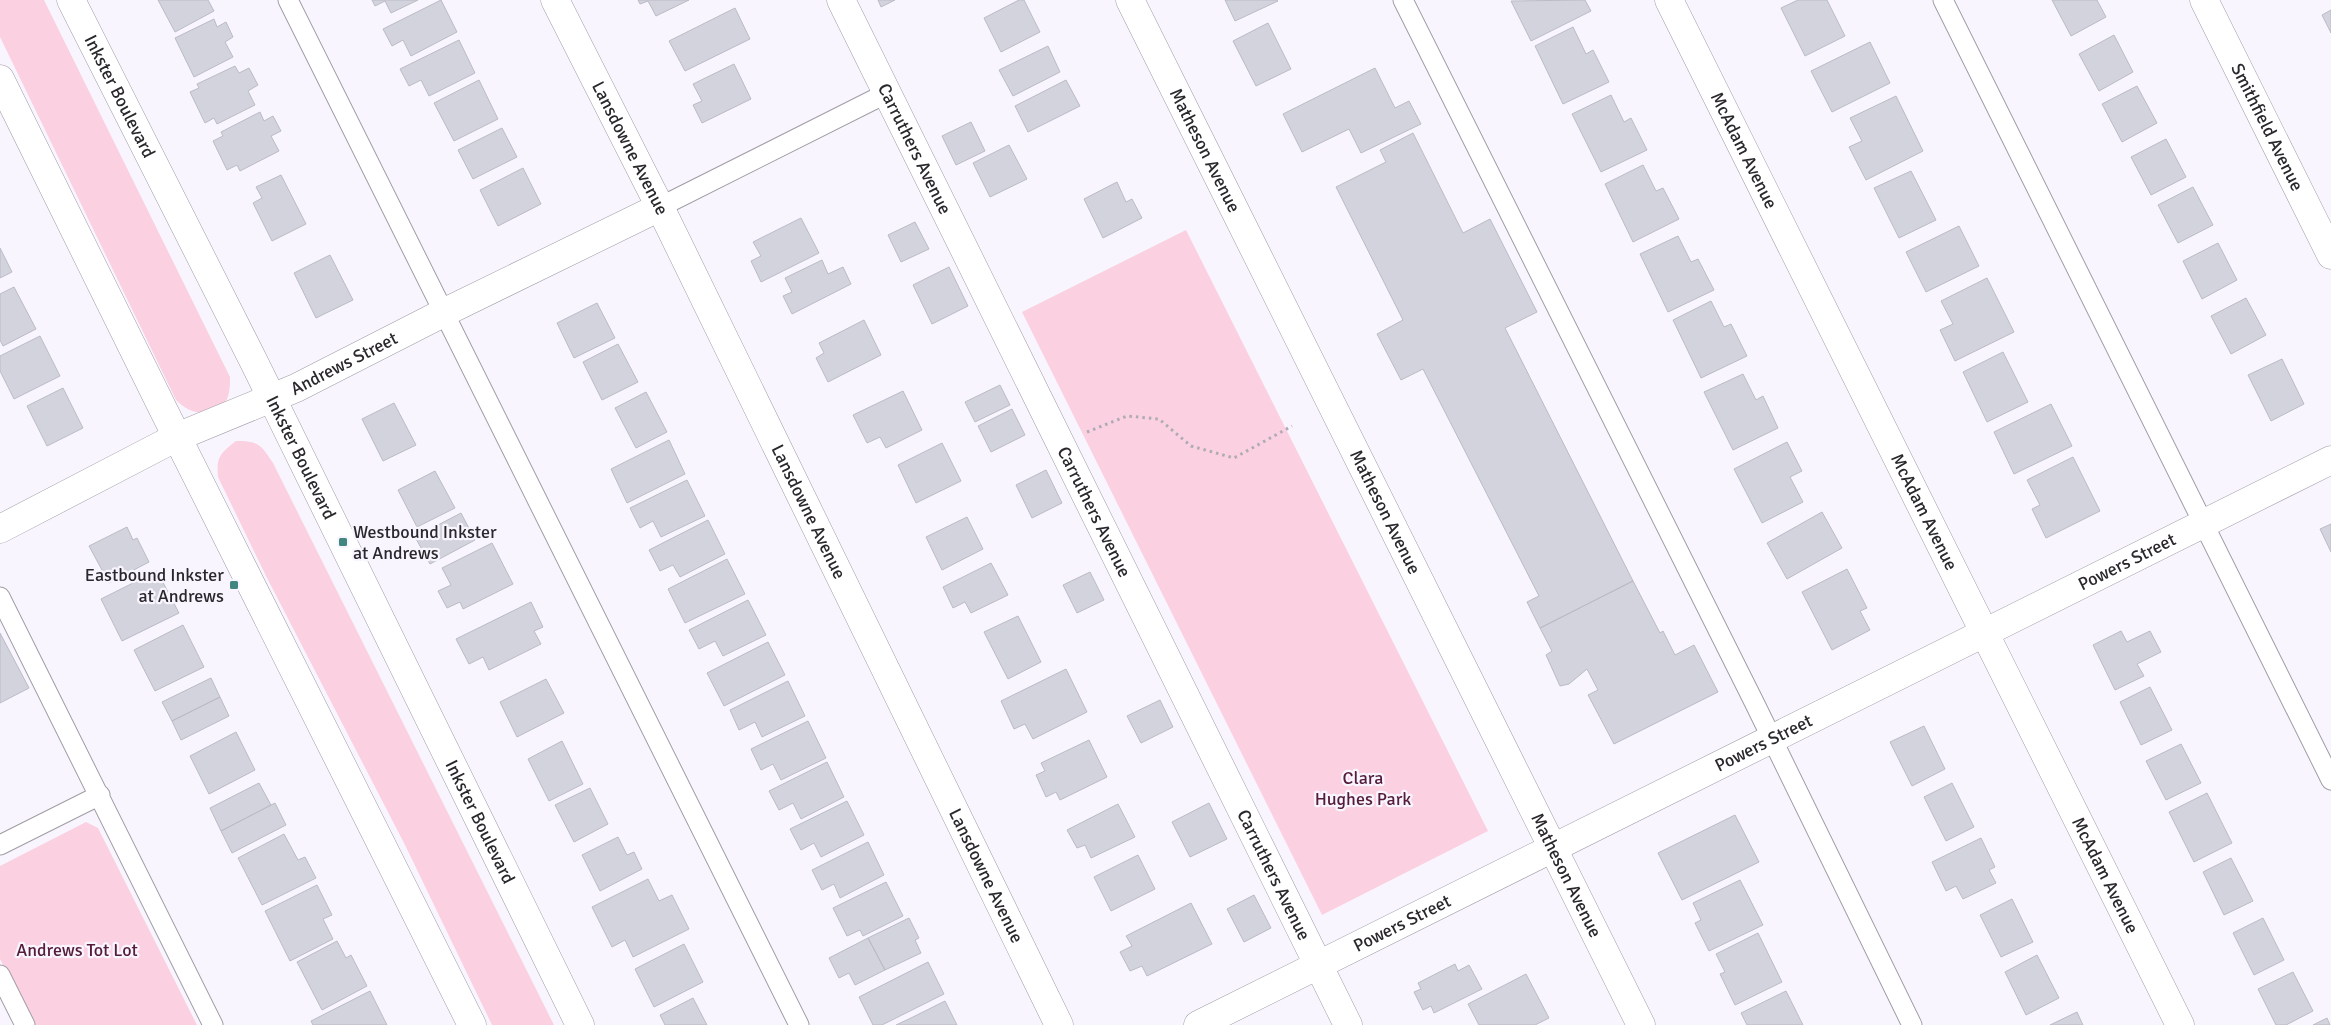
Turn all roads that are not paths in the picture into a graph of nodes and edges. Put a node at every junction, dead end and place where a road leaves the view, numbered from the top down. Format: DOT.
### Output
graph roads {
  1 [pos="71,0"];
  2 [pos="288,0"];
  3 [pos="555,0"];
  4 [pos="841,0"];
  5 [pos="1130,0"];
  6 [pos="1403,0"];
  7 [pos="1669,0"];
  8 [pos="1943,0"];
  9 [pos="2204,0"];
  10 [pos="0,79"];
  11 [pos="887,93"];
  12 [pos="660,206"];
  13 [pos="2331,256"];
  14 [pos="443,312"];
  15 [pos="272,398"];
  16 [pos="177,437"];
  17 [pos="2331,460"];
  18 [pos="2204,523"];
  19 [pos="1,526"];
  20 [pos="0,598"];
  21 [pos="1984,633"];
  22 [pos="1772,739"];
  23 [pos="2331,780"];
  24 [pos="100,795"];
  25 [pos="0,845"];
  26 [pos="1553,848"];
  27 [pos="1318,965"];
  28 [pos="0,975"];
  29 [pos="25,1025"];
  30 [pos="212,1025"];
  31 [pos="472,1025"];
  32 [pos="580,1025"];
  33 [pos="799,1025"];
  34 [pos="1059,1025"];
  35 [pos="1198,1025"];
  36 [pos="1348,1025"];
  37 [pos="1641,1025"];
  38 [pos="1912,1025"];
  39 [pos="2180,1025"];
  1 -- 15 [label="street, Inkster Boulevard"];
  2 -- 14 [label="lane"];
  3 -- 12 [label="street, Lansdowne Avenue"];
  4 -- 11 [label="street, Carruthers Avenue"];
  5 -- 26 [label="street, Matheson Avenue"];
  6 -- 22 [label="lane"];
  7 -- 21 [label="street, McAdam Avenue"];
  8 -- 18 [label="lane"];
  9 -- 13 [label="street, Smithfield Avenue"];
  10 -- 16 [label="street"];
  11 -- 12 [label="lane"];
  11 -- 27 [label="street, Carruthers Avenue"];
  12 -- 14 [label="street, Andrews Street"];
  12 -- 34 [label="street, Lansdowne Avenue"];
  14 -- 15 [label="street, Andrews Street"];
  14 -- 33 [label="lane"];
  15 -- 16 [label="street, Andrews Street"];
  15 -- 32 [label="street, Inkster Boulevard"];
  16 -- 19 [label="street, Andrews Street"];
  16 -- 31 [label="street"];
  17 -- 18 [label="street, Powers Street"];
  18 -- 21 [label="street, Powers Street"];
  18 -- 23 [label="lane"];
  20 -- 24 [label="lane"];
  21 -- 22 [label="street, Powers Street"];
  21 -- 39 [label="street, McAdam Avenue"];
  22 -- 26 [label="street, Powers Street"];
  22 -- 38 [label="lane"];
  24 -- 25 [label="lane"];
  24 -- 30 [label="lane"];
  26 -- 27 [label="street, Powers Street"];
  26 -- 37 [label="street, Matheson Avenue"];
  27 -- 35 [label="street, Powers Street"];
  27 -- 36 [label="street, Carruthers Avenue"];
  28 -- 29 [label="lane"];
}
